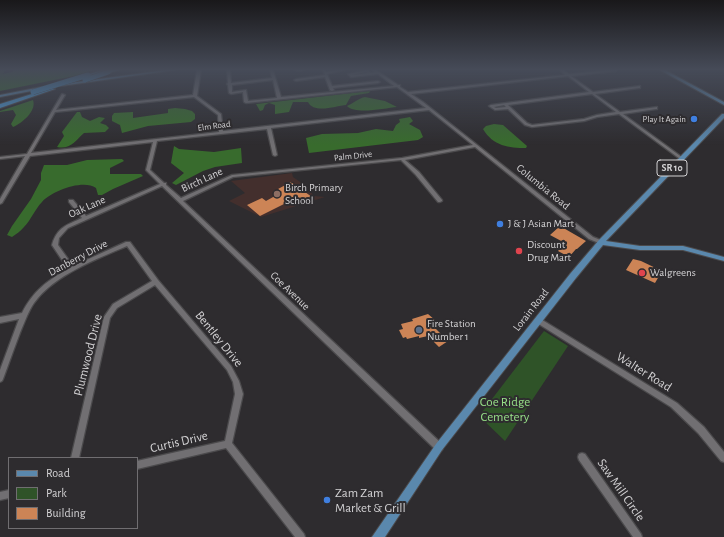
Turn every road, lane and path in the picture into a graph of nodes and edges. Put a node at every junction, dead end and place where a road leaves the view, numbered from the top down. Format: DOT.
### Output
graph roads {
  1 [pos="24,95"];
  2 [pos="34,95"];
  3 [pos="63,95"];
  4 [pos="245,95"];
  5 [pos="278,95"];
  6 [pos="305,95"];
  7 [pos="412,95"];
  8 [pos="576,95"];
  9 [pos="595,95"];
  10 [pos="707,95"];
  11 [pos="195,96"];
  12 [pos="279,98"];
  13 [pos="0,103"];
  14 [pos="724,103"];
  15 [pos="505,104"];
  16 [pos="0,106"];
  17 [pos="509,108"];
  18 [pos="656,108"];
  19 [pos="429,109"];
  20 [pos="54,111"];
  21 [pos="619,113"];
  22 [pos="724,115"];
  23 [pos="269,127"];
  24 [pos="220,133"];
  25 [pos="155,141"];
  26 [pos="476,146"];
  27 [pos="27,155"];
  28 [pos="275,155"];
  29 [pos="0,158"];
  30 [pos="681,158"];
  31 [pos="402,159"];
  32 [pos="232,176"];
  33 [pos="164,184"];
  34 [pos="180,200"];
  35 [pos="71,201"];
  36 [pos="440,201"];
  37 [pos="0,203"];
  38 [pos="85,218"];
  39 [pos="601,242"];
  40 [pos="128,244"];
  41 [pos="724,259"];
  42 [pos="72,270"];
  43 [pos="156,282"];
  44 [pos="25,315"];
  45 [pos="0,320"];
  46 [pos="539,321"];
  47 [pos="0,379"];
  48 [pos="228,444"];
  49 [pos="439,447"];
  50 [pos="75,457"];
  51 [pos="582,457"];
  52 [pos="724,458"];
  53 [pos="138,465"];
  54 [pos="301,537"];
  55 [pos="378,537"];
  56 [pos="638,537"];
  1 -- 13 [label="highway, bridge"];
  2 -- 16 [label="highway, bridge"];
  3 -- 20 [label="street"];
  4 -- 12 [label="street"];
  5 -- 12 [label="street"];
  6 -- 12 [label="street"];
  7 -- 19 [label="street, Columbia Road"];
  8 -- 15 [label="street"];
  9 -- 21 [label="street"];
  10 -- 14 [label="main road"];
  11 -- 20 [label="street"];
  11 -- 24 [label="street"];
  15 -- 17 [label="street"];
  15 -- 17 [label="street"];
  17 -- 21 [label="street"];
  18 -- 21 [label="street"];
  19 -- 23 [label="street, Elm Road"];
  19 -- 26 [label="street, Columbia Road"];
  20 -- 27 [label="street"];
  21 -- 30 [label="street"];
  22 -- 30 [label="main road, Lorain Road / SR 10"];
  23 -- 24 [label="street, Elm Road"];
  23 -- 28 [label="street"];
  24 -- 25 [label="street, Elm Road"];
  25 -- 27 [label="street, Elm Road"];
  25 -- 33 [label="street, Coe Avenue"];
  26 -- 31 [label="street, Palm Drive"];
  26 -- 39 [label="street, Columbia Road"];
  27 -- 29 [label="street, Elm Road"];
  27 -- 37 [label="street"];
  30 -- 39 [label="main road, Lorain Road / SR 10"];
  31 -- 32 [label="street, Palm Drive"];
  31 -- 36 [label="street"];
  32 -- 34 [label="street, Birch Lane"];
  33 -- 34 [label="street, Coe Avenue"];
  33 -- 38 [label="street, Oak Lane"];
  34 -- 49 [label="street, Coe Avenue"];
  35 -- 38 [label="street"];
  38 -- 42 [label="street, Oak Lane"];
  39 -- 41 [label="main road, Columbia Road"];
  39 -- 46 [label="main road, Lorain Road / SR 10"];
  40 -- 42 [label="street, Danberry Drive"];
  40 -- 43 [label="street, Bentley Drive"];
  42 -- 44 [label="street, Danberry Drive"];
  43 -- 48 [label="street, Bentley Drive"];
  43 -- 50 [label="street, Plumwood Drive"];
  44 -- 45 [label="street"];
  44 -- 47 [label="street, Danberry Drive"];
  46 -- 49 [label="main road, Lorain Road / SR 10"];
  46 -- 52 [label="street, Walter Road"];
  48 -- 53 [label="street, Curtis Drive"];
  48 -- 54 [label="street"];
  49 -- 55 [label="main road, Lorain Road / SR 10"];
  51 -- 56 [label="street, Saw Mill Circle"];
}
